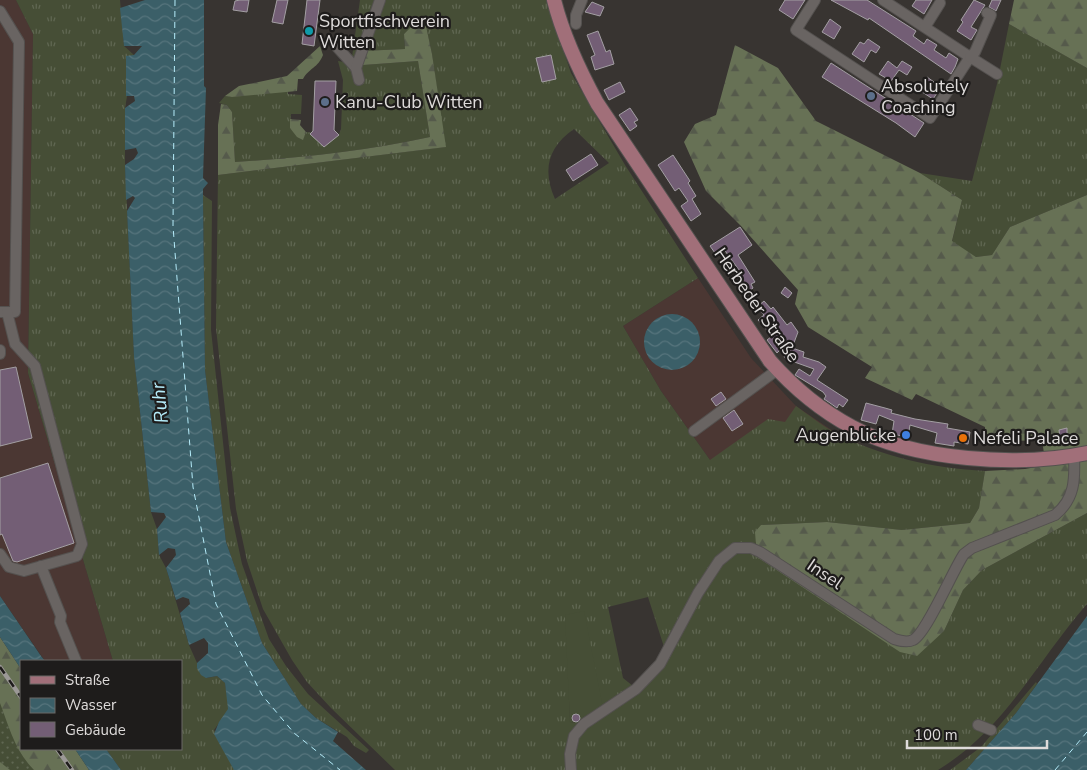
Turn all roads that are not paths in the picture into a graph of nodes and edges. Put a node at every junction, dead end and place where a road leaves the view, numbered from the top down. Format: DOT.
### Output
graph roads {
  1 [pos="380,0"];
  2 [pos="554,0"];
  3 [pos="582,0"];
  4 [pos="815,0"];
  5 [pos="883,0"];
  6 [pos="940,3"];
  7 [pos="0,11"];
  8 [pos="987,13"];
  9 [pos="576,24"];
  10 [pos="925,27"];
  11 [pos="336,46"];
  12 [pos="970,57"];
  13 [pos="356,68"];
  14 [pos="997,74"];
  15 [pos="358,80"];
  16 [pos="3,312"];
  17 [pos="777,370"];
  18 [pos="694,431"];
  19 [pos="1080,454"];
  20 [pos="1065,505"];
  21 [pos="1052,510"];
  22 [pos="0,554"];
  23 [pos="42,566"];
  24 [pos="76,660"];
  25 [pos="978,724"];
  26 [pos="991,730"];
  27 [pos="571,770"];
  1 -- 13 [label="street"];
  2 -- 17 [label="main road, Herbeder Straße"];
  3 -- 9 [label="street"];
  4 -- 12 [label="street"];
  5 -- 10 [label="street"];
  6 -- 10 [label="street"];
  7 -- 16 [label="street"];
  8 -- 12 [label="street"];
  10 -- 12 [label="street"];
  11 -- 13 [label="street"];
  12 -- 14 [label="street"];
  13 -- 15 [label="street"];
  16 -- 23 [label="street"];
  17 -- 18 [label="street"];
  17 -- 19 [label="main road, Herbeder Straße"];
  19 -- 20 [label="street"];
  20 -- 21 [label="street"];
  20 -- 27 [label="street, Insel"];
  22 -- 23 [label="street"];
  23 -- 24 [label="street"];
  25 -- 26 [label="street"];
}
